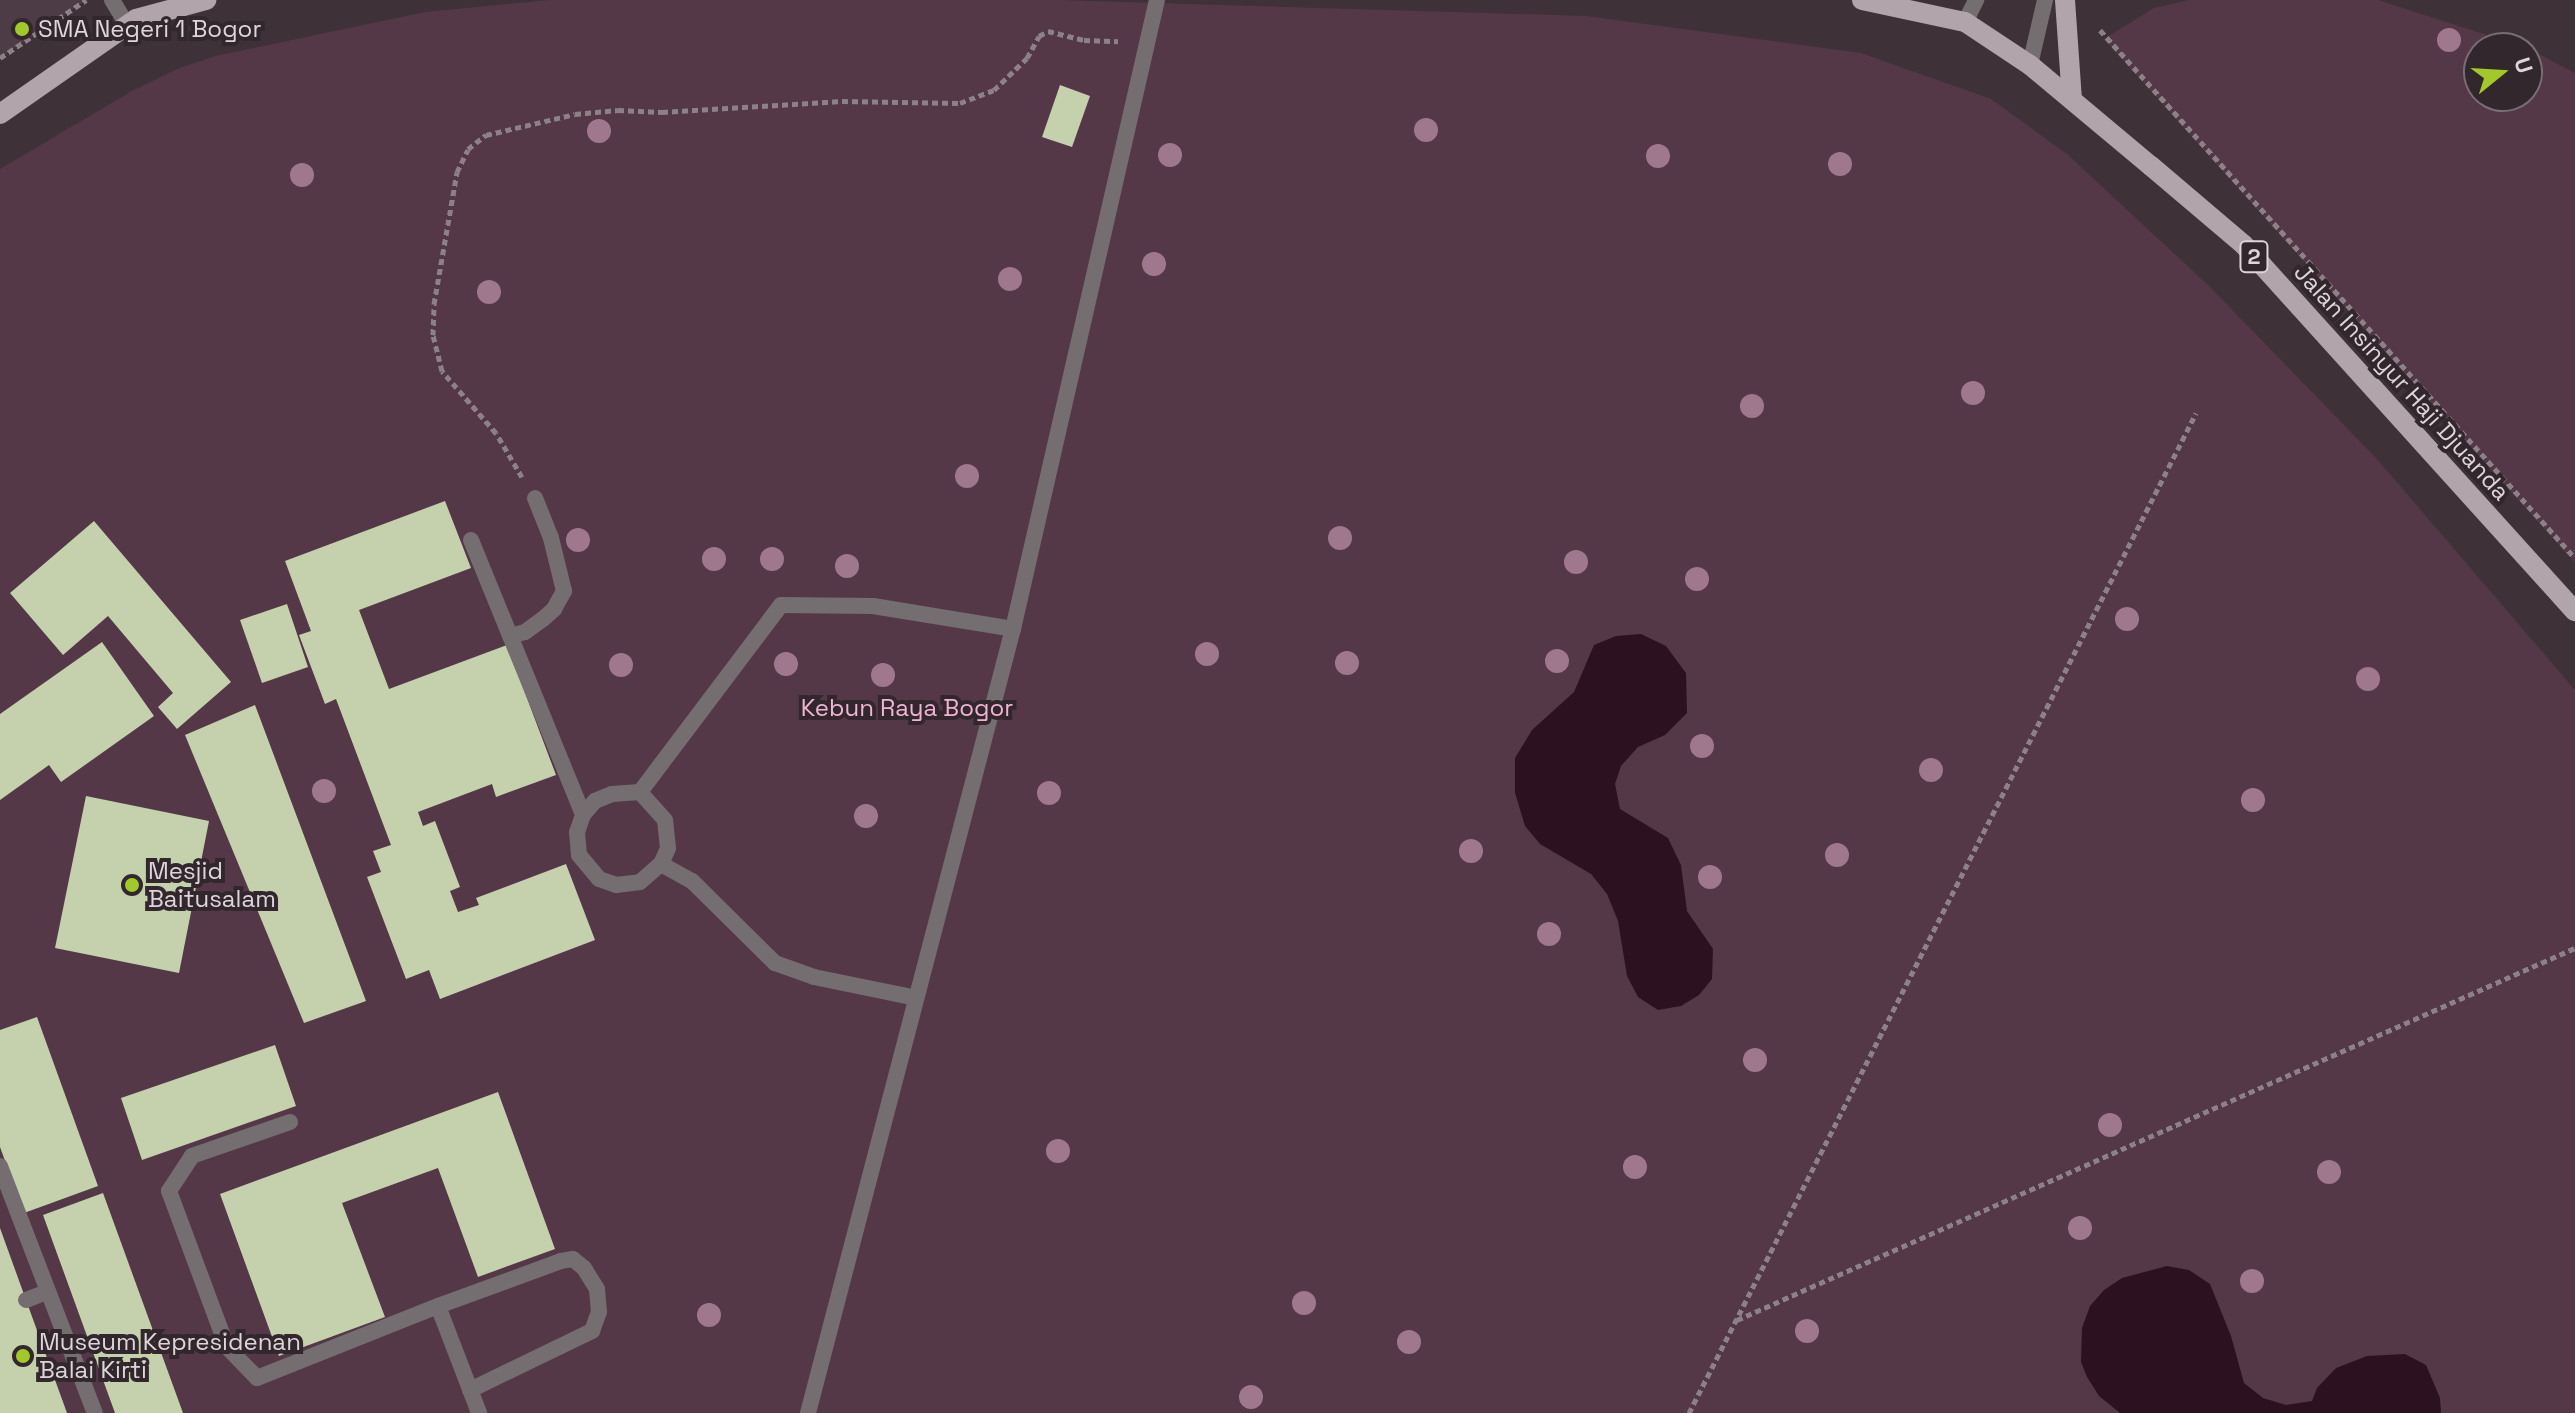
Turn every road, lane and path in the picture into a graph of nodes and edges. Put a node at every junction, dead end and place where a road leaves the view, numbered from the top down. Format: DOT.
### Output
graph roads {
  1 [pos="86,0"];
  2 [pos="112,0"];
  3 [pos="159,0"];
  4 [pos="206,0"];
  5 [pos="1157,0"];
  6 [pos="1862,0"];
  7 [pos="1976,0"];
  8 [pos="2045,0"];
  9 [pos="2065,0"];
  10 [pos="1909,4"];
  11 [pos="132,22"];
  12 [pos="1965,22"];
  13 [pos="2098,27"];
  14 [pos="1147,37"];
  15 [pos="0,58"];
  16 [pos="2030,65"];
  17 [pos="2072,99"];
  18 [pos="0,114"];
  19 [pos="2196,413"];
  20 [pos="535,498"];
  21 [pos="471,540"];
  22 [pos="2575,558"];
  23 [pos="2575,611"];
  24 [pos="1013,629"];
  25 [pos="510,636"];
  26 [pos="640,792"];
  27 [pos="583,815"];
  28 [pos="661,864"];
  29 [pos="2575,948"];
  30 [pos="916,998"];
  31 [pos="290,1122"];
  32 [pos="0,1166"];
  33 [pos="47,1292"];
  34 [pos="26,1300"];
  35 [pos="438,1306"];
  36 [pos="1736,1320"];
  37 [pos="470,1390"];
  38 [pos="95,1413"];
  39 [pos="479,1413"];
  40 [pos="808,1413"];
  41 [pos="1689,1413"];
  1 -- 15 [label="path"];
  2 -- 11 [label="street"];
  3 -- 11 [label="main road"];
  4 -- 11 [label="main road"];
  5 -- 14 [label="street"];
  6 -- 10 [label="main road, Jalan Insinyur Haji Djuanda / 2"];
  7 -- 12 [label="street"];
  8 -- 16 [label="street"];
  9 -- 17 [label="main road"];
  10 -- 12 [label="main road, Jalan Insinyur Haji Djuanda / 2"];
  11 -- 18 [label="main road"];
  12 -- 16 [label="main road, Jalan Insinyur Haji Djuanda / 2"];
  13 -- 22 [label="path"];
  14 -- 20 [label="path"];
  14 -- 24 [label="street"];
  16 -- 17 [label="main road, Jalan Insinyur Haji Djuanda / 2"];
  17 -- 23 [label="main road, Jalan Insinyur Haji Djuanda / 2"];
  19 -- 36 [label="path"];
  20 -- 25 [label="street"];
  21 -- 25 [label="street"];
  24 -- 26 [label="street"];
  24 -- 30 [label="street"];
  25 -- 27 [label="street"];
  26 -- 27 [label="street"];
  26 -- 28 [label="street"];
  27 -- 28 [label="street"];
  28 -- 30 [label="street"];
  29 -- 36 [label="path"];
  30 -- 40 [label="street"];
  31 -- 35 [label="street"];
  32 -- 33 [label="street"];
  33 -- 34 [label="street"];
  33 -- 38 [label="street"];
  35 -- 37 [label="street"];
  35 -- 37 [label="street"];
  36 -- 41 [label="path"];
  37 -- 39 [label="street"];
}
